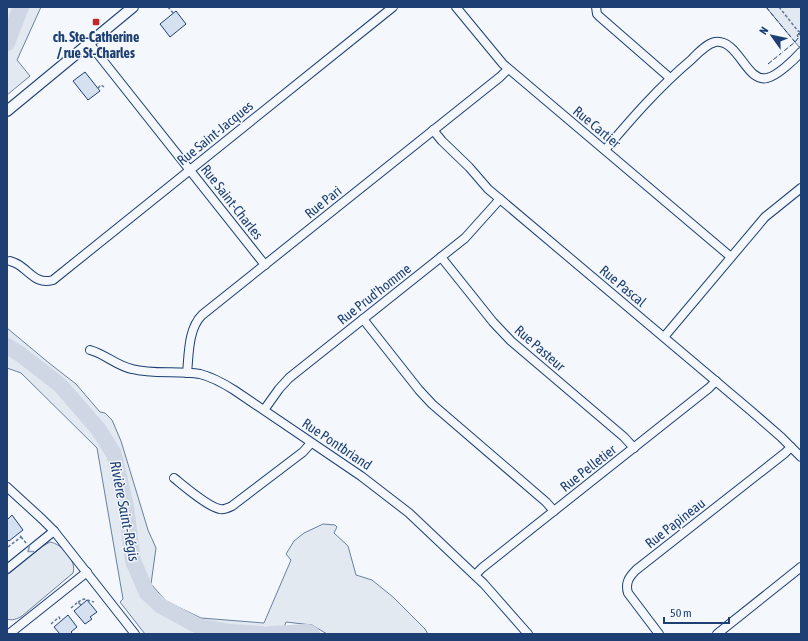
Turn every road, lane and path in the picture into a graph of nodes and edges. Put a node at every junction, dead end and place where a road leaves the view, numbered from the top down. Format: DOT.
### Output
graph roads {
  1 [pos="133,7"];
  2 [pos="168,7"];
  3 [pos="393,7"];
  4 [pos="456,7"];
  5 [pos="596,7"];
  6 [pos="779,7"];
  7 [pos="173,13"];
  8 [pos="801,36"];
  9 [pos="89,43"];
  10 [pos="801,52"];
  11 [pos="508,69"];
  12 [pos="670,78"];
  13 [pos="104,87"];
  14 [pos="98,88"];
  15 [pos="7,111"];
  16 [pos="433,130"];
  17 [pos="605,150"];
  18 [pos="190,170"];
  19 [pos="801,188"];
  20 [pos="500,199"];
  21 [pos="441,257"];
  22 [pos="732,257"];
  23 [pos="10,261"];
  24 [pos="266,265"];
  25 [pos="363,319"];
  26 [pos="664,337"];
  27 [pos="90,350"];
  28 [pos="187,373"];
  29 [pos="716,381"];
  30 [pos="264,410"];
  31 [pos="311,443"];
  32 [pos="791,447"];
  33 [pos="634,448"];
  34 [pos="801,457"];
  35 [pos="174,478"];
  36 [pos="7,487"];
  37 [pos="554,511"];
  38 [pos="54,531"];
  39 [pos="18,534"];
  40 [pos="16,536"];
  41 [pos="18,539"];
  42 [pos="8,547"];
  43 [pos="801,567"];
  44 [pos="7,569"];
  45 [pos="87,572"];
  46 [pos="475,575"];
  47 [pos="78,602"];
  48 [pos="94,602"];
  49 [pos="81,605"];
  50 [pos="71,608"];
  51 [pos="62,621"];
  52 [pos="51,624"];
  53 [pos="9,632"];
  54 [pos="135,634"];
  55 [pos="528,634"];
  56 [pos="659,634"];
  57 [pos="717,634"];
  1 -- 9 [label="street"];
  2 -- 7 [label="path"];
  3 -- 18 [label="street, Rue Saint-Jacques"];
  4 -- 11 [label="street, Rue Cartier"];
  5 -- 12 [label="street"];
  6 -- 8 [label="path"];
  9 -- 15 [label="street"];
  9 -- 18 [label="street, Rue Saint-Charles"];
  10 -- 12 [label="street"];
  11 -- 16 [label="street, Rue Pari"];
  11 -- 17 [label="street, Rue Cartier"];
  12 -- 17 [label="street"];
  13 -- 14 [label="path"];
  16 -- 20 [label="street, Rue Pascal"];
  16 -- 24 [label="street, Rue Pari"];
  17 -- 22 [label="street, Rue Cartier"];
  18 -- 23 [label="street, Rue Saint-Jacques"];
  18 -- 24 [label="street, Rue Saint-Charles"];
  19 -- 22 [label="street"];
  20 -- 21 [label="street, Rue Prud'homme"];
  20 -- 26 [label="street, Rue Pascal"];
  21 -- 25 [label="street, Rue Prud'homme"];
  21 -- 33 [label="street, Rue Pasteur"];
  22 -- 26 [label="street"];
  24 -- 28 [label="street, Rue Pari"];
  25 -- 30 [label="street, Rue Prud'homme"];
  25 -- 37 [label="street"];
  26 -- 29 [label="street, Rue Pascal"];
  27 -- 28 [label="street, Rue Pontbriand"];
  28 -- 30 [label="street, Rue Pontbriand"];
  29 -- 32 [label="street, Rue Pascal"];
  29 -- 33 [label="street, Rue Pelletier"];
  30 -- 31 [label="street, Rue Pontbriand"];
  31 -- 35 [label="street"];
  31 -- 46 [label="street, Rue Pontbriand"];
  32 -- 34 [label="street, Rue Pascal"];
  32 -- 56 [label="street, Rue Papineau"];
  33 -- 37 [label="street, Rue Pelletier"];
  36 -- 38 [label="street"];
  37 -- 46 [label="street, Rue Pelletier"];
  38 -- 44 [label="street, one-way"];
  38 -- 45 [label="street"];
  39 -- 41 [label="path"];
  40 -- 41 [label="path"];
  41 -- 42 [label="path"];
  43 -- 57 [label="street"];
  45 -- 53 [label="street"];
  45 -- 54 [label="street"];
  46 -- 55 [label="street, Rue Pontbriand"];
  47 -- 48 [label="path"];
  47 -- 49 [label="path"];
  47 -- 50 [label="path"];
  51 -- 52 [label="path"];
}
